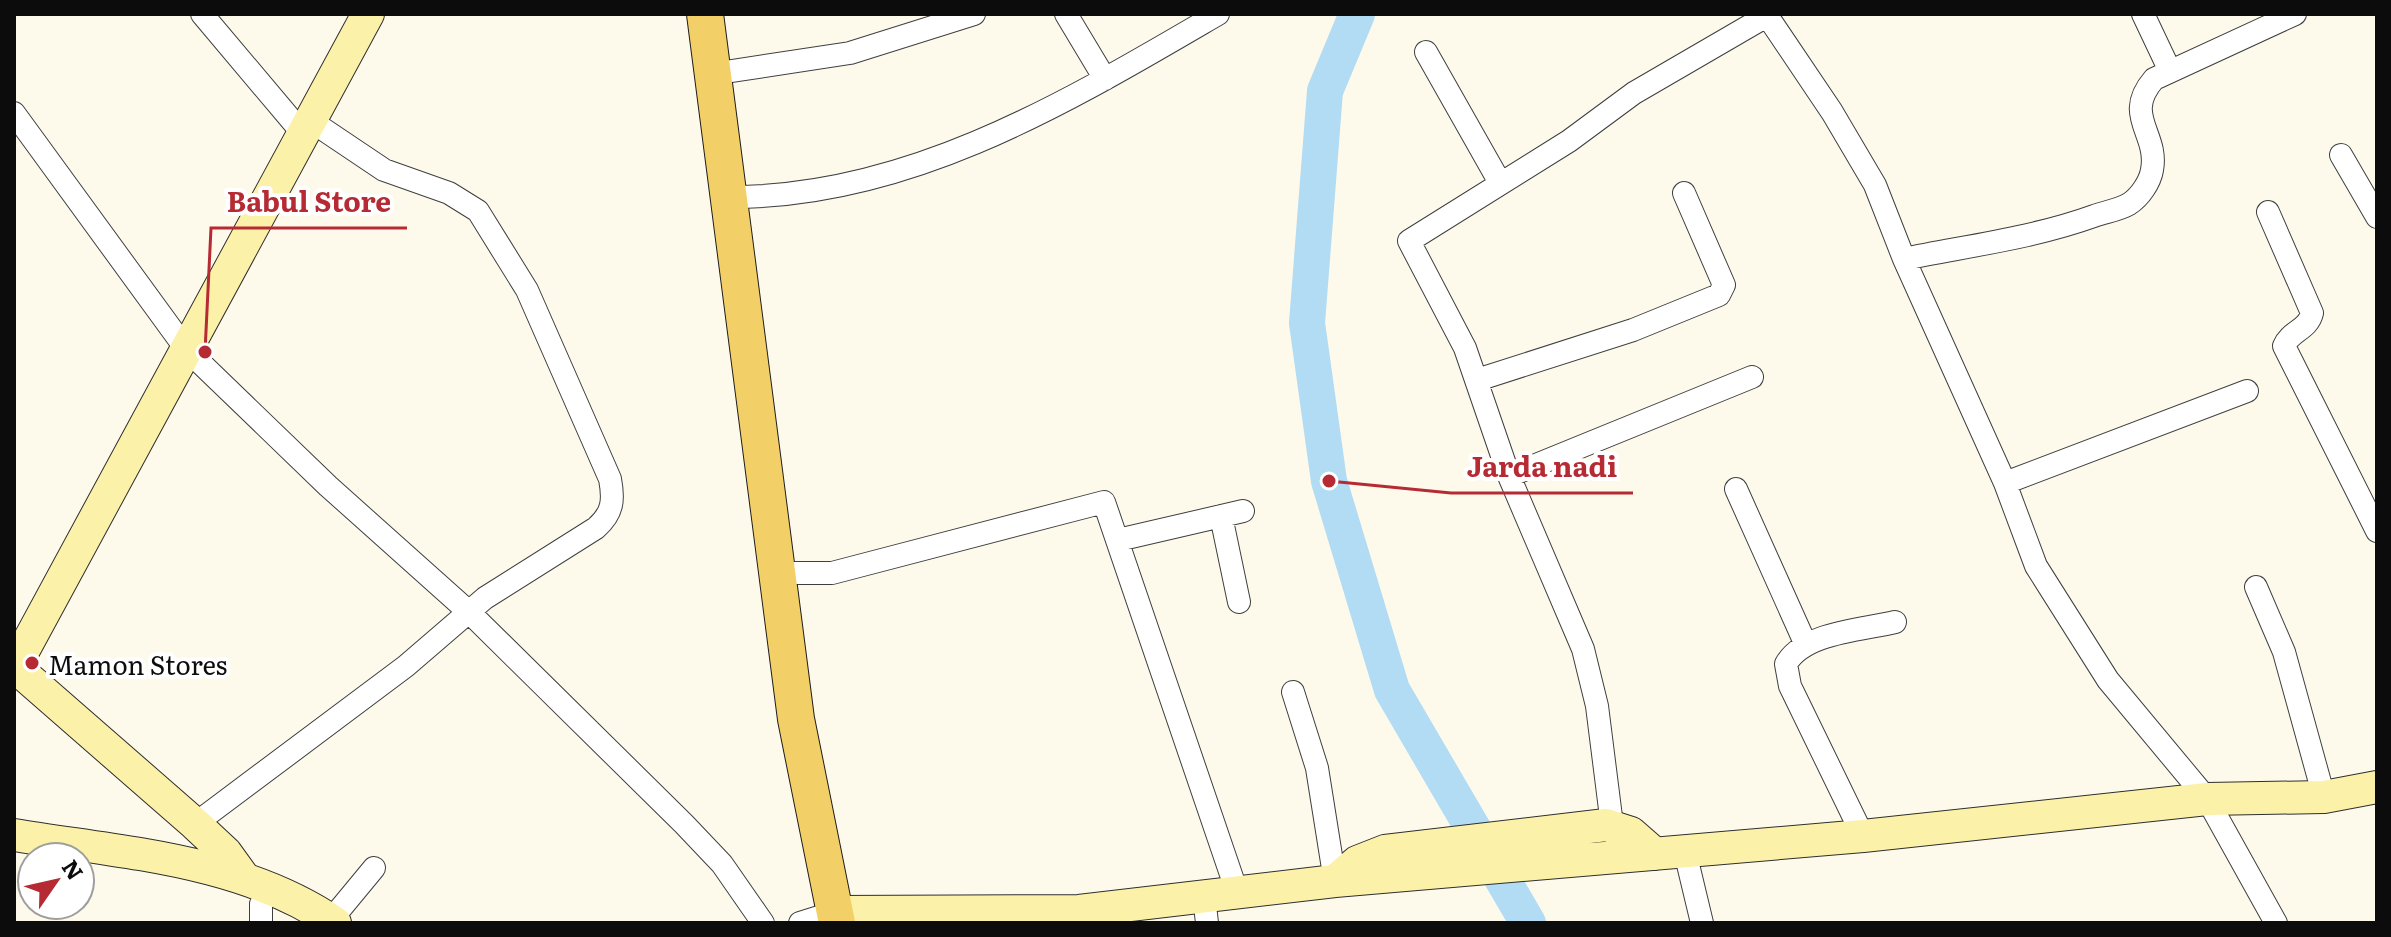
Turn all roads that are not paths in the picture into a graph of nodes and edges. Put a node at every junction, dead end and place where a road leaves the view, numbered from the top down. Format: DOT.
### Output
graph roads {
  1 [pos="202,14"];
  2 [pos="368,14"];
  3 [pos="705,14"];
  4 [pos="974,14"];
  5 [pos="1066,14"];
  6 [pos="1218,14"];
  7 [pos="2143,14"];
  8 [pos="2295,14"];
  9 [pos="1768,15"];
  10 [pos="1426,52"];
  11 [pos="2170,71"];
  12 [pos="712,74"];
  13 [pos="1105,79"];
  14 [pos="15,117"];
  15 [pos="307,128"];
  16 [pos="2341,155"];
  17 [pos="1499,181"];
  18 [pos="1684,193"];
  19 [pos="729,197"];
  20 [pos="2268,212"];
  21 [pos="2377,217"];
  22 [pos="1904,259"];
  23 [pos="186,349"];
  24 [pos="1752,377"];
  25 [pos="1477,380"];
  26 [pos="2247,391"];
  27 [pos="1509,476"];
  28 [pos="2005,483"];
  29 [pos="1736,489"];
  30 [pos="1243,511"];
  31 [pos="1221,516"];
  32 [pos="2377,531"];
  33 [pos="1118,540"];
  34 [pos="778,573"];
  35 [pos="2256,587"];
  36 [pos="1239,602"];
  37 [pos="470,613"];
  38 [pos="1895,622"];
  39 [pos="1806,645"];
  40 [pos="14,667"];
  41 [pos="1293,692"];
  42 [pos="2377,787"];
  43 [pos="2324,797"];
  44 [pos="2207,799"];
  45 [pos="195,824"];
  46 [pos="1609,825"];
  47 [pos="14,835"];
  48 [pos="1863,836"];
  49 [pos="1662,854"];
  50 [pos="96,867"];
  51 [pos="374,868"];
  52 [pos="1351,880"];
  53 [pos="1237,892"];
  54 [pos="256,902"];
  55 [pos="1205,910"];
  56 [pos="1080,917"];
  57 [pos="836,918"];
  58 [pos="322,922"];
  59 [pos="763,923"];
  60 [pos="800,923"];
  61 [pos="1702,923"];
  62 [pos="2276,923"];
  1 -- 15 [label="street"];
  2 -- 15 [label="street"];
  3 -- 12 [label="main road"];
  4 -- 12 [label="street"];
  5 -- 13 [label="street"];
  6 -- 13 [label="street"];
  7 -- 11 [label="street"];
  8 -- 11 [label="street"];
  9 -- 17 [label="street"];
  9 -- 22 [label="street"];
  10 -- 17 [label="street"];
  11 -- 22 [label="street"];
  12 -- 19 [label="main road"];
  13 -- 19 [label="street"];
  14 -- 23 [label="street"];
  15 -- 23 [label="street"];
  15 -- 37 [label="street"];
  16 -- 21 [label="street"];
  17 -- 25 [label="street"];
  18 -- 25 [label="street"];
  19 -- 34 [label="main road"];
  20 -- 32 [label="street"];
  22 -- 28 [label="street"];
  23 -- 37 [label="street"];
  23 -- 40 [label="street"];
  24 -- 27 [label="street"];
  25 -- 27 [label="street"];
  26 -- 28 [label="street"];
  27 -- 46 [label="street"];
  28 -- 44 [label="street"];
  29 -- 39 [label="street"];
  30 -- 31 [label="street"];
  31 -- 33 [label="street"];
  31 -- 36 [label="street"];
  33 -- 34 [label="street"];
  33 -- 53 [label="street"];
  34 -- 57 [label="main road"];
  35 -- 43 [label="street"];
  37 -- 45 [label="street"];
  37 -- 59 [label="street"];
  38 -- 39 [label="street"];
  39 -- 48 [label="street"];
  40 -- 45 [label="street"];
  41 -- 52 [label="street"];
  42 -- 43 [label="street"];
  43 -- 44 [label="street"];
  44 -- 48 [label="street"];
  44 -- 62 [label="street"];
  45 -- 54 [label="street"];
  46 -- 49 [label="street"];
  46 -- 52 [label="street"];
  47 -- 54 [label="street"];
  48 -- 49 [label="street"];
  49 -- 52 [label="street"];
  49 -- 61 [label="street"];
  50 -- 54 [label="street"];
  51 -- 58 [label="street"];
  52 -- 53 [label="street"];
  53 -- 55 [label="street"];
  54 -- 58 [label="street"];
  55 -- 56 [label="street"];
  56 -- 57 [label="street"];
  57 -- 60 [label="street"];
}
